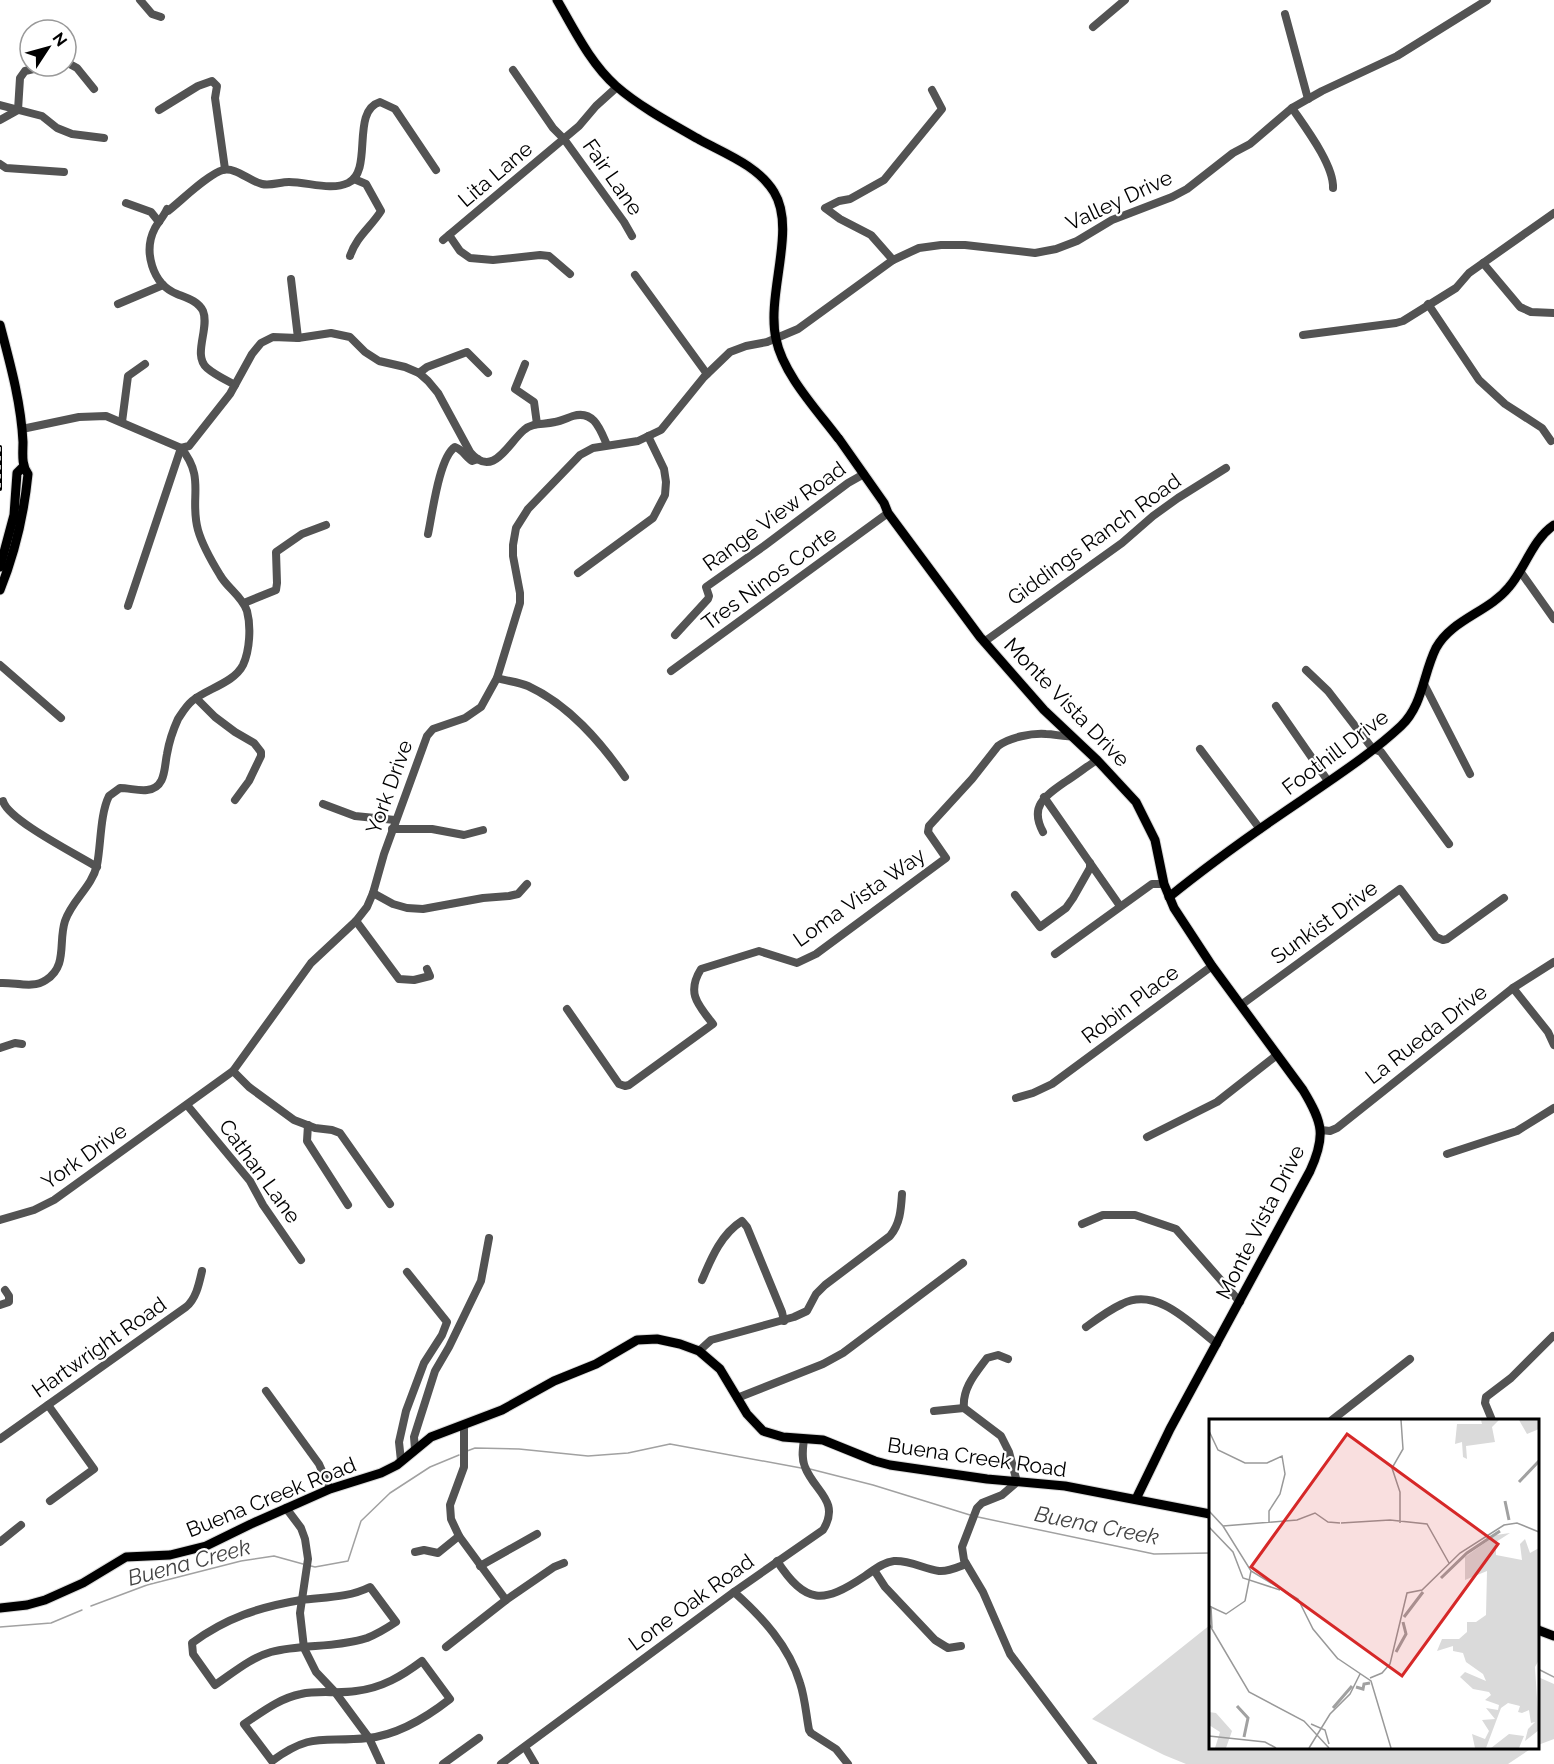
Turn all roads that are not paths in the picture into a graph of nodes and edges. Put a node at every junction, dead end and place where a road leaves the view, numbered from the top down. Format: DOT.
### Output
graph roads {
  1 [pos="140,0"];
  2 [pos="557,0"];
  3 [pos="1125,0"];
  4 [pos="1487,0"];
  5 [pos="1285,14"];
  6 [pos="161,16"];
  7 [pos="1093,27"];
  8 [pos="78,69"];
  9 [pos="513,70"];
  10 [pos="20,78"];
  11 [pos="617,87"];
  12 [pos="94,89"];
  13 [pos="932,90"];
  14 [pos="1308,99"];
  15 [pos="0,105"];
  16 [pos="1292,108"];
  17 [pos="18,110"];
  18 [pos="159,110"];
  19 [pos="0,120"];
  20 [pos="104,138"];
  21 [pos="564,139"];
  22 [pos="0,164"];
  23 [pos="225,169"];
  24 [pos="436,170"];
  25 [pos="64,172"];
  26 [pos="354,179"];
  27 [pos="1333,188"];
  28 [pos="126,203"];
  29 [pos="1554,213"];
  30 [pos="159,222"];
  31 [pos="632,236"];
  32 [pos="350,256"];
  33 [pos="893,260"];
  34 [pos="1483,263"];
  35 [pos="570,274"];
  36 [pos="635,275"];
  37 [pos="291,279"];
  38 [pos="163,285"];
  39 [pos="118,304"];
  40 [pos="1428,304"];
  41 [pos="1554,314"];
  42 [pos="0,325"];
  43 [pos="1303,334"];
  44 [pos="775,337"];
  45 [pos="298,338"];
  46 [pos="145,363"];
  47 [pos="525,364"];
  48 [pos="419,373"];
  49 [pos="488,373"];
  50 [pos="708,374"];
  51 [pos="235,385"];
  52 [pos="122,422"];
  53 [pos="537,424"];
  54 [pos="22,429"];
  55 [pos="648,436"];
  56 [pos="1551,441"];
  57 [pos="607,445"];
  58 [pos="181,448"];
  59 [pos="478,459"];
  60 [pos="23,467"];
  61 [pos="1226,468"];
  62 [pos="864,474"];
  63 [pos="888,513"];
  64 [pos="326,525"];
  65 [pos="1554,525"];
  66 [pos="428,534"];
  67 [pos="0,567"];
  68 [pos="1520,572"];
  69 [pos="578,573"];
  70 [pos="0,590"];
  71 [pos="244,603"];
  72 [pos="128,606"];
  73 [pos="1554,619"];
  74 [pos="675,634"];
  75 [pos="984,642"];
  76 [pos="0,665"];
  77 [pos="1306,670"];
  78 [pos="672,671"];
  79 [pos="497,678"];
  80 [pos="1424,684"];
  81 [pos="196,698"];
  82 [pos="1276,706"];
  83 [pos="61,718"];
  84 [pos="1071,736"];
  85 [pos="1200,748"];
  86 [pos="1372,748"];
  87 [pos="1097,760"];
  88 [pos="1470,774"];
  89 [pos="625,777"];
  90 [pos="1328,781"];
  91 [pos="1044,797"];
  92 [pos="235,800"];
  93 [pos="3,801"];
  94 [pos="323,804"];
  95 [pos="395,820"];
  96 [pos="392,829"];
  97 [pos="1260,829"];
  98 [pos="483,830"];
  99 [pos="1043,832"];
  100 [pos="1449,844"];
  101 [pos="1089,858"];
  102 [pos="97,867"];
  103 [pos="527,884"];
  104 [pos="1164,884"];
  105 [pos="373,893"];
  106 [pos="1015,896"];
  107 [pos="1169,897"];
  108 [pos="1504,898"];
  109 [pos="1120,906"];
  110 [pos="356,921"];
  111 [pos="1055,954"];
  112 [pos="1554,962"];
  113 [pos="1212,966"];
  114 [pos="427,969"];
  115 [pos="0,983"];
  116 [pos="1513,988"];
  117 [pos="1241,1005"];
  118 [pos="567,1009"];
  119 [pos="22,1044"];
  120 [pos="1554,1045"];
  121 [pos="0,1048"];
  122 [pos="1277,1055"];
  123 [pos="232,1071"];
  124 [pos="1016,1098"];
  125 [pos="187,1105"];
  126 [pos="1554,1108"];
  127 [pos="308,1125"];
  128 [pos="1321,1130"];
  129 [pos="1147,1137"];
  130 [pos="1447,1154"];
  131 [pos="902,1194"];
  132 [pos="390,1204"];
  133 [pos="348,1205"];
  134 [pos="0,1220"];
  135 [pos="1082,1224"];
  136 [pos="489,1238"];
  137 [pos="301,1260"];
  138 [pos="963,1263"];
  139 [pos="202,1271"];
  140 [pos="406,1272"];
  141 [pos="702,1280"];
  142 [pos="5,1290"];
  143 [pos="1240,1302"];
  144 [pos="0,1305"];
  145 [pos="783,1321"];
  146 [pos="1086,1327"];
  147 [pos="1553,1336"];
  148 [pos="1217,1344"];
  149 [pos="699,1351"];
  150 [pos="1008,1359"];
  151 [pos="1410,1359"];
  152 [pos="266,1391"];
  153 [pos="737,1398"];
  154 [pos="48,1405"];
  155 [pos="964,1408"];
  156 [pos="934,1411"];
  157 [pos="1333,1419"];
  158 [pos="1492,1419"];
  159 [pos="464,1425"];
  160 [pos="0,1439"];
  161 [pos="804,1439"];
  162 [pos="415,1449"];
  163 [pos="401,1461"];
  164 [pos="1017,1482"];
  165 [pos="330,1490"];
  166 [pos="1136,1499"];
  167 [pos="50,1501"];
  168 [pos="286,1508"];
  169 [pos="1209,1514"];
  170 [pos="21,1525"];
  171 [pos="537,1534"];
  172 [pos="459,1536"];
  173 [pos="0,1542"];
  174 [pos="415,1552"];
  175 [pos="777,1562"];
  176 [pos="564,1563"];
  177 [pos="966,1564"];
  178 [pos="480,1566"];
  179 [pos="874,1570"];
  180 [pos="734,1592"];
  181 [pos="301,1600"];
  182 [pos="506,1600"];
  183 [pos="0,1608"];
  184 [pos="1539,1630"];
  185 [pos="1554,1636"];
  186 [pos="961,1646"];
  187 [pos="446,1647"];
  188 [pos="304,1648"];
  189 [pos="335,1692"];
  190 [pos="369,1738"];
  191 [pos="479,1738"];
  192 [pos="525,1747"];
  193 [pos="381,1764"];
  194 [pos="443,1764"];
  195 [pos="501,1764"];
  196 [pos="535,1764"];
  197 [pos="848,1764"];
  198 [pos="1093,1764"];
  1 -- 6 [label="street"];
  2 -- 11 [label="main road, Monte Vista Drive"];
  3 -- 7 [label="street"];
  4 -- 14 [label="street, Valley Drive"];
  5 -- 14 [label="street"];
  8 -- 12 [label="street"];
  9 -- 21 [label="street, Lita Lane"];
  10 -- 17 [label="street"];
  11 -- 21 [label="street, Lita Lane"];
  11 -- 44 [label="main road, Monte Vista Drive"];
  13 -- 33 [label="street"];
  14 -- 16 [label="street, Valley Drive"];
  15 -- 17 [label="street"];
  16 -- 27 [label="street"];
  16 -- 33 [label="street, Valley Drive"];
  17 -- 19 [label="street"];
  17 -- 20 [label="street"];
  18 -- 23 [label="street"];
  21 -- 31 [label="street, Fair Lane"];
  21 -- 35 [label="street, Lita Lane"];
  22 -- 25 [label="street"];
  23 -- 26 [label="street"];
  23 -- 30 [label="street"];
  24 -- 26 [label="street"];
  26 -- 32 [label="street"];
  28 -- 30 [label="street"];
  29 -- 34 [label="street"];
  30 -- 38 [label="street"];
  33 -- 44 [label="street, Valley Drive"];
  34 -- 40 [label="street"];
  34 -- 41 [label="street"];
  36 -- 50 [label="street"];
  37 -- 45 [label="street"];
  38 -- 39 [label="street"];
  38 -- 51 [label="street"];
  40 -- 43 [label="street"];
  40 -- 56 [label="street"];
  42 -- 54 [label="main road"];
  44 -- 50 [label="street, York Drive"];
  44 -- 62 [label="main road, Monte Vista Drive"];
  45 -- 48 [label="street"];
  45 -- 51 [label="street"];
  46 -- 52 [label="street"];
  47 -- 53 [label="street"];
  48 -- 49 [label="street"];
  48 -- 59 [label="street"];
  50 -- 55 [label="street, York Drive"];
  51 -- 58 [label="street"];
  52 -- 54 [label="street"];
  52 -- 58 [label="street"];
  53 -- 57 [label="street"];
  53 -- 59 [label="street"];
  54 -- 60 [label="main road"];
  55 -- 57 [label="street, York Drive"];
  55 -- 69 [label="street"];
  57 -- 79 [label="street, York Drive"];
  58 -- 71 [label="street"];
  58 -- 72 [label="street"];
  59 -- 66 [label="street"];
  60 -- 67 [label="main road"];
  60 -- 70 [label="main road"];
  61 -- 75 [label="street, Giddings Ranch Road"];
  62 -- 63 [label="main road, Monte Vista Drive"];
  62 -- 74 [label="street, Range View Road"];
  63 -- 75 [label="main road, Monte Vista Drive"];
  63 -- 78 [label="street, Tres Ninos Corte"];
  64 -- 71 [label="street"];
  65 -- 68 [label="main road, Foothill Drive"];
  68 -- 73 [label="street"];
  68 -- 80 [label="main road, Foothill Drive"];
  71 -- 81 [label="street"];
  75 -- 84 [label="main road, Monte Vista Drive"];
  76 -- 83 [label="street"];
  77 -- 86 [label="street"];
  79 -- 89 [label="street"];
  79 -- 95 [label="street, York Drive"];
  80 -- 86 [label="main road, Foothill Drive"];
  80 -- 88 [label="street"];
  81 -- 92 [label="street"];
  81 -- 102 [label="street"];
  82 -- 90 [label="street"];
  84 -- 87 [label="main road, Monte Vista Drive"];
  84 -- 118 [label="street, Loma Vista Way"];
  85 -- 97 [label="street"];
  86 -- 90 [label="main road, Foothill Drive"];
  86 -- 100 [label="street"];
  87 -- 91 [label="street"];
  87 -- 104 [label="main road, Monte Vista Drive"];
  90 -- 97 [label="main road, Foothill Drive"];
  91 -- 99 [label="street"];
  91 -- 101 [label="street"];
  93 -- 102 [label="street"];
  94 -- 95 [label="street"];
  95 -- 96 [label="street, York Drive"];
  96 -- 98 [label="street"];
  96 -- 105 [label="street, York Drive"];
  97 -- 107 [label="main road, Foothill Drive"];
  101 -- 106 [label="street"];
  101 -- 109 [label="street"];
  102 -- 115 [label="street"];
  103 -- 105 [label="street"];
  104 -- 107 [label="main road, Monte Vista Drive"];
  104 -- 109 [label="street"];
  105 -- 110 [label="street, York Drive"];
  107 -- 113 [label="main road, Monte Vista Drive"];
  108 -- 117 [label="street, Sunkist Drive"];
  109 -- 111 [label="street"];
  110 -- 114 [label="street"];
  110 -- 123 [label="street, York Drive"];
  112 -- 116 [label="street, La Rueda Drive"];
  113 -- 117 [label="main road, Monte Vista Drive"];
  113 -- 124 [label="street, Robin Place"];
  116 -- 120 [label="street"];
  116 -- 128 [label="street, La Rueda Drive"];
  117 -- 122 [label="main road, Monte Vista Drive"];
  119 -- 121 [label="street"];
  122 -- 128 [label="main road, Monte Vista Drive"];
  122 -- 129 [label="street"];
  123 -- 125 [label="street, York Drive"];
  123 -- 127 [label="street"];
  125 -- 134 [label="street, York Drive"];
  125 -- 137 [label="street, Cathan Lane"];
  126 -- 130 [label="street"];
  127 -- 132 [label="street"];
  127 -- 133 [label="street"];
  128 -- 143 [label="main road, Monte Vista Drive"];
  131 -- 145 [label="street"];
  135 -- 143 [label="street"];
  136 -- 162 [label="street"];
  138 -- 153 [label="street"];
  139 -- 154 [label="street, Hartwright Road"];
  140 -- 163 [label="street"];
  141 -- 145 [label="street"];
  142 -- 144 [label="street"];
  143 -- 148 [label="main road, Monte Vista Drive"];
  145 -- 149 [label="street"];
  146 -- 148 [label="street"];
  147 -- 158 [label="street"];
  148 -- 166 [label="main road, Monte Vista Drive"];
  149 -- 153 [label="main road, Buena Creek Road"];
  149 -- 159 [label="main road, Buena Creek Road"];
  150 -- 155 [label="street"];
  151 -- 157 [label="street"];
  152 -- 165 [label="street"];
  153 -- 161 [label="main road, Buena Creek Road"];
  154 -- 160 [label="street, Hartwright Road"];
  154 -- 167 [label="street"];
  155 -- 156 [label="street"];
  155 -- 164 [label="street"];
  159 -- 162 [label="main road, Buena Creek Road"];
  159 -- 172 [label="street"];
  161 -- 164 [label="main road, Buena Creek Road"];
  161 -- 175 [label="street, Lone Oak Road"];
  162 -- 163 [label="main road, Buena Creek Road"];
  163 -- 165 [label="main road, Buena Creek Road"];
  164 -- 166 [label="main road, Buena Creek Road"];
  164 -- 177 [label="street"];
  165 -- 168 [label="main road, Buena Creek Road"];
  166 -- 169 [label="main road, Buena Creek Road"];
  168 -- 181 [label="street"];
  168 -- 183 [label="main road, Buena Creek Road"];
  170 -- 173 [label="street"];
  171 -- 178 [label="street"];
  172 -- 174 [label="street"];
  172 -- 178 [label="street"];
  175 -- 179 [label="street"];
  175 -- 180 [label="street, Lone Oak Road"];
  176 -- 182 [label="street"];
  177 -- 179 [label="street"];
  177 -- 198 [label="street"];
  178 -- 182 [label="street"];
  179 -- 186 [label="street"];
  180 -- 192 [label="street, Lone Oak Road"];
  180 -- 197 [label="street"];
  181 -- 188 [label="street"];
  181 -- 188 [label="street"];
  181 -- 188 [label="street"];
  182 -- 187 [label="street"];
  184 -- 185 [label="main road"];
  188 -- 189 [label="street"];
  189 -- 190 [label="street"];
  189 -- 190 [label="street"];
  189 -- 190 [label="street"];
  190 -- 193 [label="street"];
  191 -- 194 [label="street"];
  192 -- 195 [label="street, Lone Oak Road"];
  192 -- 196 [label="street"];
}
